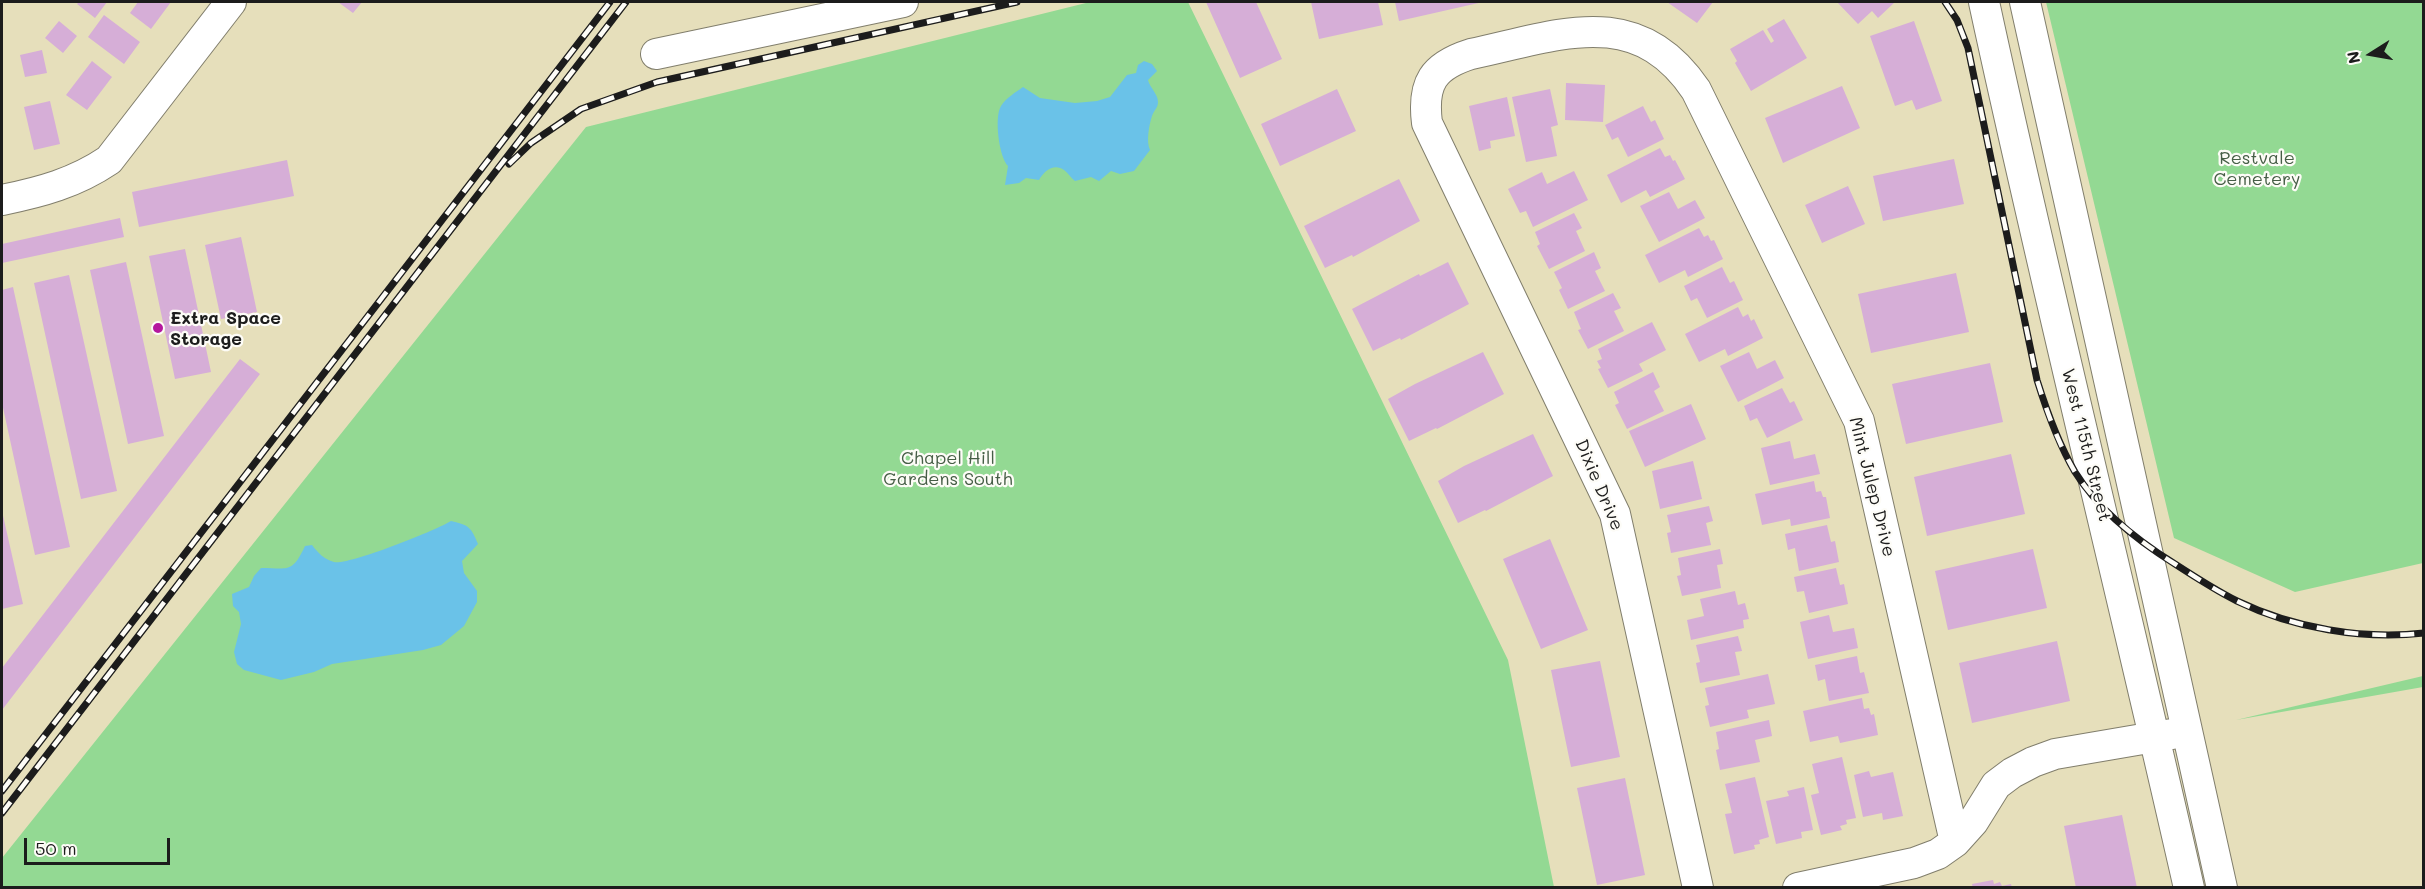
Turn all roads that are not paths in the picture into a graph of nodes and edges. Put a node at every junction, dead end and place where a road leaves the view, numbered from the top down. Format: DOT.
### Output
graph roads {
  1 [pos="231,2"];
  2 [pos="903,2"];
  3 [pos="1984,2"];
  4 [pos="2025,2"];
  5 [pos="656,54"];
  6 [pos="1425,109"];
  7 [pos="2,200"];
  8 [pos="2187,731"];
  9 [pos="2154,737"];
  10 [pos="1954,842"];
  11 [pos="1698,888"];
  12 [pos="1798,888"];
  13 [pos="2188,888"];
  14 [pos="2222,888"];
  1 -- 7 [label="street"];
  2 -- 5 [label="street"];
  3 -- 9 [label="street, West 115th Street"];
  4 -- 8 [label="street, West 115th Street"];
  6 -- 10 [label="street, Mint Julep Drive"];
  6 -- 11 [label="street, Dixie Drive"];
  8 -- 9 [label="street"];
  8 -- 14 [label="street, West 115th Street"];
  9 -- 10 [label="street"];
  9 -- 13 [label="street, West 115th Street"];
  10 -- 12 [label="street"];
}
